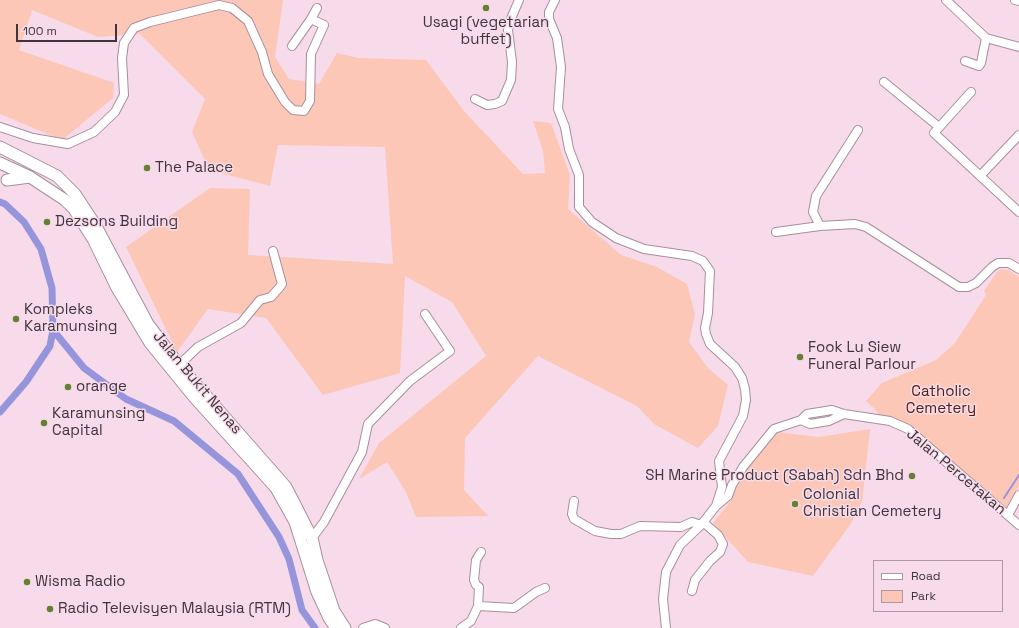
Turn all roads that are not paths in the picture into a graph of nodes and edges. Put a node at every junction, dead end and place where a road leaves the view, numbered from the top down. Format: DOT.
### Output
graph roads {
  1 [pos="519,0"];
  2 [pos="555,0"];
  3 [pos="946,0"];
  4 [pos="1015,0"];
  5 [pos="1019,1"];
  6 [pos="317,8"];
  7 [pos="311,19"];
  8 [pos="986,38"];
  9 [pos="292,46"];
  10 [pos="1019,47"];
  11 [pos="965,61"];
  12 [pos="884,82"];
  13 [pos="971,92"];
  14 [pos="475,99"];
  15 [pos="0,127"];
  16 [pos="858,130"];
  17 [pos="936,130"];
  18 [pos="1019,135"];
  19 [pos="0,147"];
  20 [pos="0,152"];
  21 [pos="0,163"];
  22 [pos="11,167"];
  23 [pos="980,176"];
  24 [pos="30,177"];
  25 [pos="7,180"];
  26 [pos="1019,212"];
  27 [pos="820,226"];
  28 [pos="776,232"];
  29 [pos="273,251"];
  30 [pos="1019,269"];
  31 [pos="426,314"];
  32 [pos="179,365"];
  33 [pos="1019,495"];
  34 [pos="574,500"];
  35 [pos="716,506"];
  36 [pos="1008,515"];
  37 [pos="702,523"];
  38 [pos="1019,525"];
  39 [pos="312,538"];
  40 [pos="481,552"];
  41 [pos="545,588"];
  42 [pos="692,591"];
  43 [pos="478,606"];
  44 [pos="336,628"];
  45 [pos="345,628"];
  46 [pos="363,628"];
  47 [pos="385,628"];
  48 [pos="461,628"];
  49 [pos="666,628"];
  1 -- 14 [label="street"];
  2 -- 35 [label="street"];
  3 -- 8 [label="street"];
  4 -- 5 [label="street"];
  6 -- 7 [label="street"];
  7 -- 9 [label="street"];
  7 -- 15 [label="street"];
  8 -- 10 [label="street"];
  8 -- 11 [label="street"];
  12 -- 17 [label="street"];
  13 -- 17 [label="street"];
  16 -- 27 [label="street"];
  17 -- 23 [label="street"];
  18 -- 23 [label="street"];
  19 -- 32 [label="main road, Jalan Bukit Nenas"];
  20 -- 22 [label="main road"];
  21 -- 22 [label="main road, Jalan Bukit Nenas"];
  22 -- 24 [label="main road, Jalan Bukit Nenas"];
  23 -- 26 [label="street"];
  24 -- 25 [label="main road"];
  24 -- 44 [label="main road, Jalan Bukit Nenas"];
  27 -- 28 [label="street"];
  27 -- 30 [label="street"];
  29 -- 32 [label="street"];
  31 -- 39 [label="street"];
  32 -- 39 [label="main road, Jalan Bukit Nenas"];
  33 -- 36 [label="street"];
  34 -- 37 [label="street"];
  35 -- 36 [label="street, Jalan Percetakan"];
  35 -- 37 [label="street"];
  36 -- 38 [label="street, Jalan Percetakan"];
  37 -- 42 [label="street"];
  37 -- 49 [label="street"];
  39 -- 45 [label="main road, Jalan Bukit Nenas"];
  40 -- 43 [label="street"];
  41 -- 43 [label="street"];
  43 -- 48 [label="street"];
  46 -- 47 [label="street"];
}
